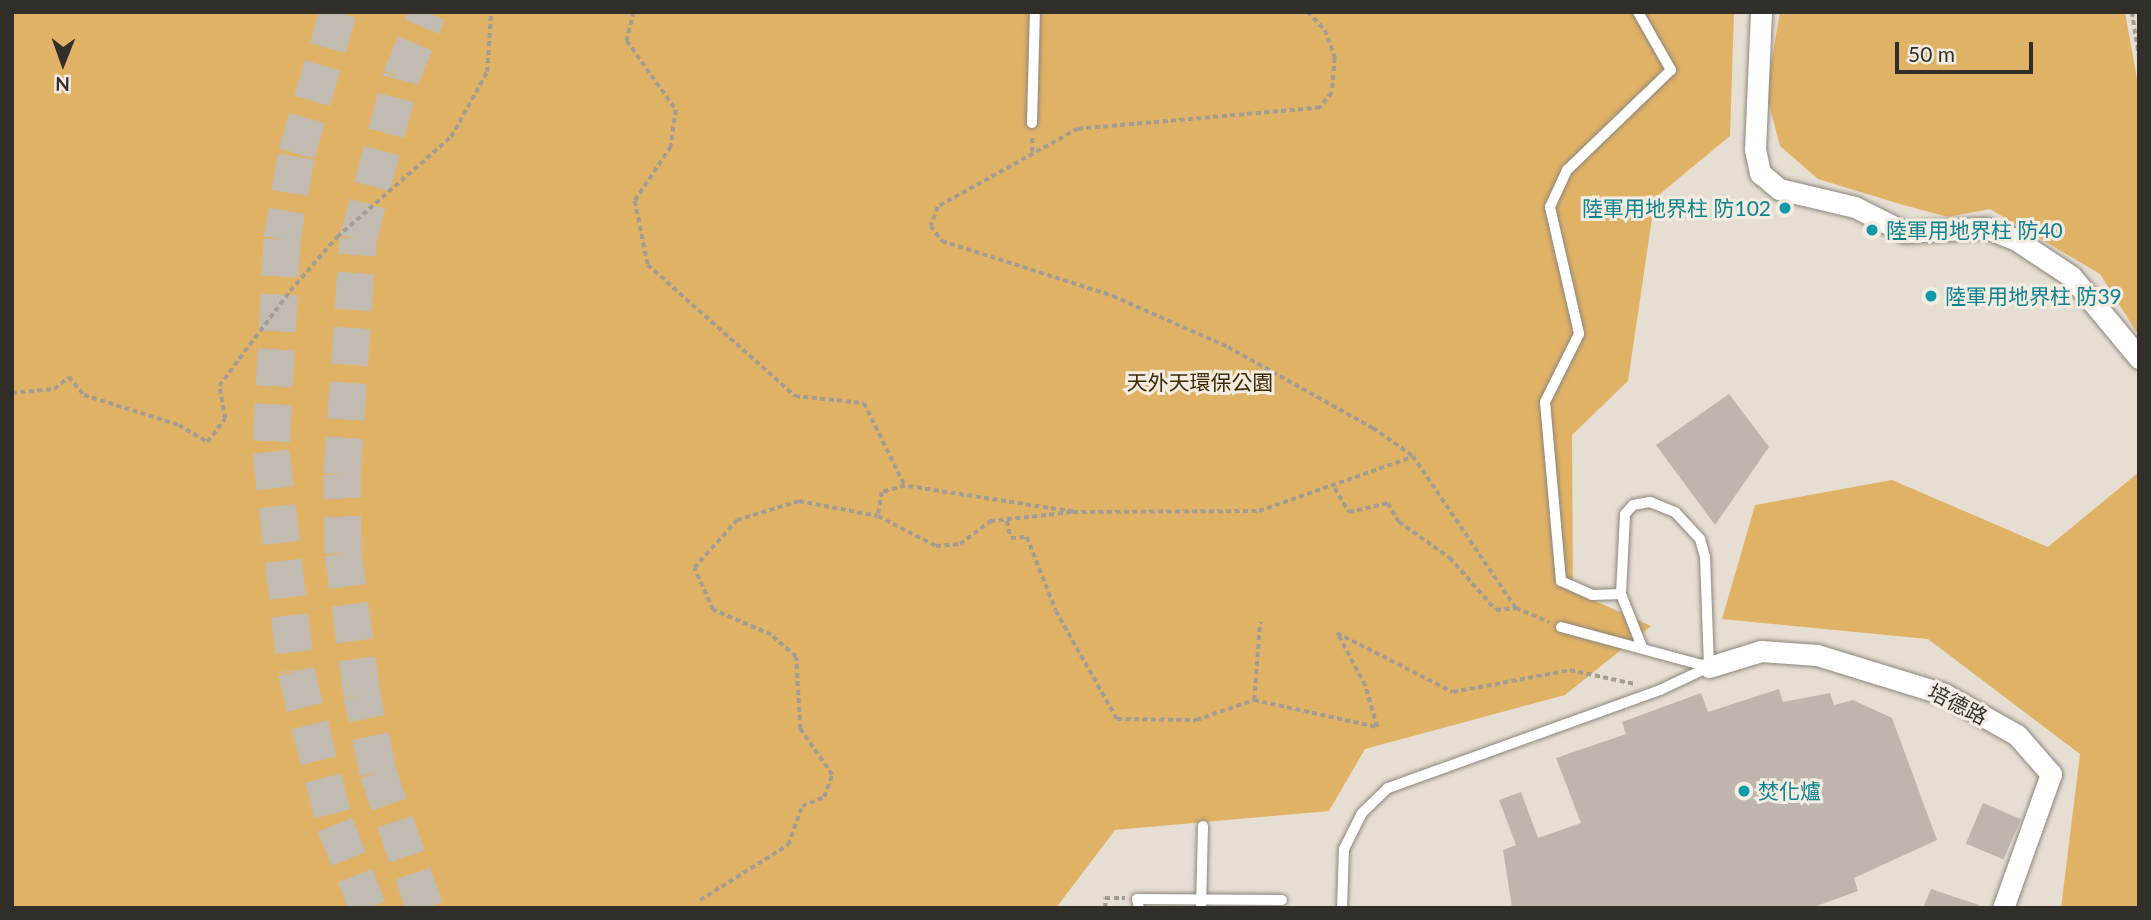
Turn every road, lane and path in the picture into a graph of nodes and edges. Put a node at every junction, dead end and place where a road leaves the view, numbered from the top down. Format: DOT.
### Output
graph roads {
  1 [pos="491,12"];
  2 [pos="634,12"];
  3 [pos="1035,12"];
  4 [pos="1308,12"];
  5 [pos="1638,12"];
  6 [pos="1761,12"];
  7 [pos="2132,12"];
  8 [pos="2139,55"];
  9 [pos="1032,123"];
  10 [pos="2139,358"];
  11 [pos="12,393"];
  12 [pos="1413,456"];
  13 [pos="905,486"];
  14 [pos="1335,488"];
  15 [pos="1073,512"];
  16 [pos="878,516"];
  17 [pos="1007,521"];
  18 [pos="1621,594"];
  19 [pos="1516,608"];
  20 [pos="1260,622"];
  21 [pos="1561,627"];
  22 [pos="1642,647"];
  23 [pos="1709,667"];
  24 [pos="1660,690"];
  25 [pos="1254,700"];
  26 [pos="1203,826"];
  27 [pos="700,900"];
  28 [pos="1282,900"];
  29 [pos="1138,903"];
  30 [pos="1201,903"];
  31 [pos="1105,908"];
  32 [pos="1342,908"];
  33 [pos="2003,908"];
  1 -- 11 [label="path"];
  2 -- 13 [label="path"];
  3 -- 9 [label="lane"];
  4 -- 12 [label="path"];
  5 -- 18 [label="lane"];
  6 -- 10 [label="street"];
  7 -- 8 [label="path"];
  12 -- 14 [label="path"];
  12 -- 19 [label="path"];
  13 -- 15 [label="path"];
  13 -- 16 [label="path"];
  14 -- 15 [label="path"];
  14 -- 19 [label="path"];
  15 -- 17 [label="path"];
  16 -- 17 [label="path"];
  16 -- 27 [label="path"];
  17 -- 25 [label="path"];
  18 -- 22 [label="lane"];
  18 -- 23 [label="lane"];
  19 -- 21 [label="path"];
  20 -- 25 [label="path"];
  21 -- 22 [label="lane"];
  22 -- 23 [label="lane"];
  23 -- 24 [label="lane"];
  23 -- 33 [label="street, 培德路"];
  24 -- 25 [label="path"];
  24 -- 32 [label="lane"];
  26 -- 30 [label="lane"];
  28 -- 30 [label="lane"];
  29 -- 30 [label="lane"];
  29 -- 31 [label="path"];
}
